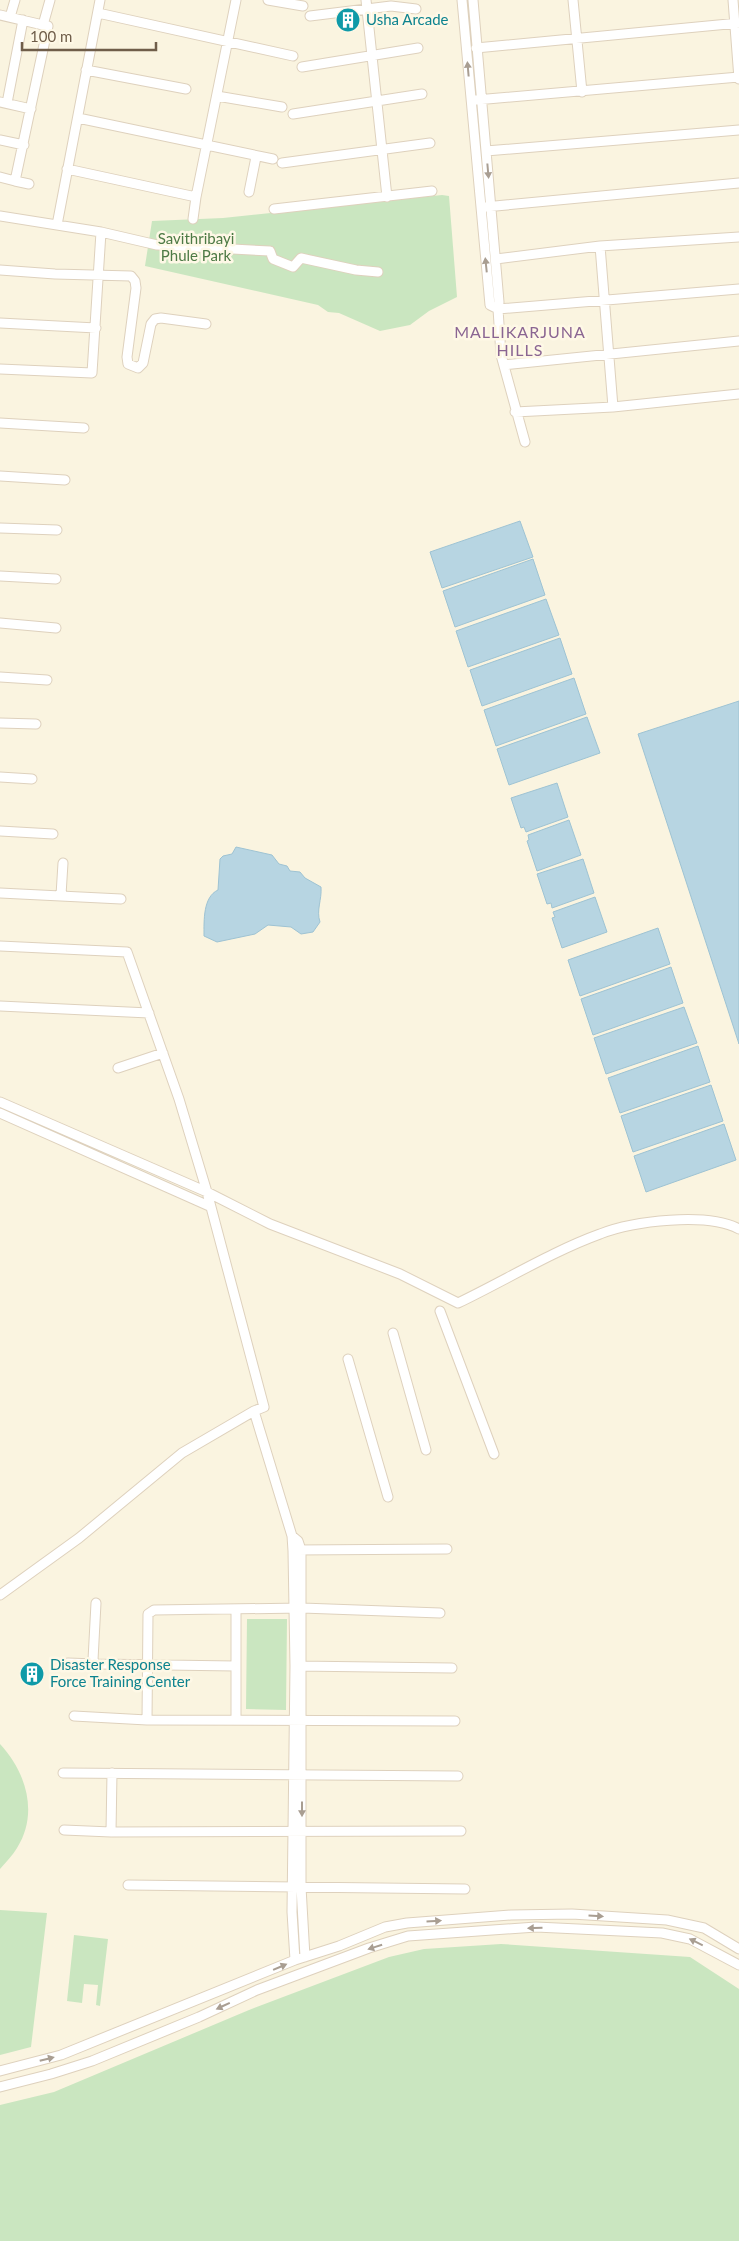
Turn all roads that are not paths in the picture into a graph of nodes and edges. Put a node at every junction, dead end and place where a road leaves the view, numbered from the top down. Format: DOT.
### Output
graph roads {
  1 [pos="15,0"];
  2 [pos="50,0"];
  3 [pos="100,0"];
  4 [pos="236,0"];
  5 [pos="268,0"];
  6 [pos="462,0"];
  7 [pos="473,0"];
  8 [pos="573,0"];
  9 [pos="733,0"];
  10 [pos="367,4"];
  11 [pos="303,6"];
  12 [pos="416,9"];
  13 [pos="98,13"];
  14 [pos="0,15"];
  15 [pos="310,16"];
  16 [pos="10,17"];
  17 [pos="23,20"];
  18 [pos="737,24"];
  19 [pos="44,25"];
  20 [pos="577,39"];
  21 [pos="226,42"];
  22 [pos="418,48"];
  23 [pos="476,48"];
  24 [pos="293,56"];
  25 [pos="372,56"];
  26 [pos="302,67"];
  27 [pos="86,70"];
  28 [pos="739,78"];
  29 [pos="186,90"];
  30 [pos="582,92"];
  31 [pos="422,94"];
  32 [pos="217,96"];
  33 [pos="482,100"];
  34 [pos="377,101"];
  35 [pos="471,101"];
  36 [pos="4,102"];
  37 [pos="31,108"];
  38 [pos="282,108"];
  39 [pos="294,114"];
  40 [pos="78,118"];
  41 [pos="739,130"];
  42 [pos="0,140"];
  43 [pos="430,143"];
  44 [pos="24,145"];
  45 [pos="206,146"];
  46 [pos="382,148"];
  47 [pos="486,151"];
  48 [pos="256,157"];
  49 [pos="273,159"];
  50 [pos="282,163"];
  51 [pos="67,169"];
  52 [pos="0,177"];
  53 [pos="15,180"];
  54 [pos="739,183"];
  55 [pos="29,184"];
  56 [pos="432,191"];
  57 [pos="248,192"];
  58 [pos="196,197"];
  59 [pos="387,197"];
  60 [pos="491,207"];
  61 [pos="480,208"];
  62 [pos="274,209"];
  63 [pos="0,216"];
  64 [pos="193,219"];
  65 [pos="56,225"];
  66 [pos="101,232"];
  67 [pos="739,237"];
  68 [pos="600,246"];
  69 [pos="496,259"];
  70 [pos="0,270"];
  71 [pos="378,272"];
  72 [pos="99,275"];
  73 [pos="739,289"];
  74 [pos="604,300"];
  75 [pos="498,310"];
  76 [pos="0,323"];
  77 [pos="206,324"];
  78 [pos="96,328"];
  79 [pos="739,341"];
  80 [pos="609,354"];
  81 [pos="504,365"];
  82 [pos="0,369"];
  83 [pos="739,394"];
  84 [pos="613,407"];
  85 [pos="515,412"];
  86 [pos="0,423"];
  87 [pos="84,428"];
  88 [pos="525,442"];
  89 [pos="0,476"];
  90 [pos="65,480"];
  91 [pos="0,528"];
  92 [pos="57,530"];
  93 [pos="0,576"];
  94 [pos="56,579"];
  95 [pos="0,623"];
  96 [pos="56,628"];
  97 [pos="0,677"];
  98 [pos="47,680"];
  99 [pos="0,723"];
  100 [pos="36,724"];
  101 [pos="0,777"];
  102 [pos="32,779"];
  103 [pos="0,831"];
  104 [pos="52,834"];
  105 [pos="62,863"];
  106 [pos="0,893"];
  107 [pos="61,896"];
  108 [pos="120,898"];
  109 [pos="0,946"];
  110 [pos="0,1006"];
  111 [pos="149,1013"];
  112 [pos="163,1053"];
  113 [pos="118,1068"];
  114 [pos="0,1102"];
  115 [pos="0,1113"];
  116 [pos="70,1133"];
  117 [pos="66,1142"];
  118 [pos="207,1192"];
  119 [pos="210,1206"];
  120 [pos="739,1229"];
  121 [pos="440,1311"];
  122 [pos="393,1333"];
  123 [pos="348,1359"];
  124 [pos="254,1412"];
  125 [pos="426,1450"];
  126 [pos="494,1454"];
  127 [pos="388,1497"];
  128 [pos="447,1549"];
  129 [pos="297,1550"];
  130 [pos="0,1595"];
  131 [pos="96,1603"];
  132 [pos="299,1608"];
  133 [pos="236,1609"];
  134 [pos="440,1613"];
  135 [pos="68,1663"];
  136 [pos="96,1664"];
  137 [pos="149,1665"];
  138 [pos="235,1666"];
  139 [pos="298,1666"];
  140 [pos="452,1668"];
  141 [pos="74,1716"];
  142 [pos="298,1719"];
  143 [pos="148,1720"];
  144 [pos="236,1720"];
  145 [pos="455,1721"];
  146 [pos="63,1773"];
  147 [pos="112,1773"];
  148 [pos="297,1774"];
  149 [pos="458,1776"];
  150 [pos="64,1830"];
  151 [pos="297,1831"];
  152 [pos="461,1831"];
  153 [pos="111,1832"];
  154 [pos="128,1885"];
  155 [pos="296,1887"];
  156 [pos="465,1889"];
  157 [pos="484,1917"];
  158 [pos="485,1931"];
  159 [pos="739,1949"];
  160 [pos="305,1957"];
  161 [pos="295,1960"];
  162 [pos="739,1965"];
  163 [pos="0,2071"];
  164 [pos="0,2087"];
  1 -- 16 [label="street"];
  2 -- 19 [label="street"];
  3 -- 13 [label="street"];
  4 -- 21 [label="street"];
  5 -- 11 [label="street"];
  35 -- 6 [label="street, one-way"];
  7 -- 23 [label="street"];
  8 -- 20 [label="street"];
  9 -- 18 [label="street"];
  10 -- 12 [label="street"];
  10 -- 15 [label="street"];
  10 -- 25 [label="street"];
  13 -- 21 [label="street"];
  13 -- 27 [label="street"];
  14 -- 16 [label="street"];
  16 -- 17 [label="street"];
  17 -- 19 [label="street"];
  17 -- 36 [label="street"];
  18 -- 20 [label="street"];
  18 -- 28 [label="street"];
  19 -- 37 [label="street"];
  20 -- 23 [label="street"];
  20 -- 30 [label="street"];
  21 -- 24 [label="street"];
  21 -- 32 [label="street"];
  22 -- 25 [label="street"];
  23 -- 33 [label="street"];
  25 -- 26 [label="street"];
  25 -- 34 [label="street"];
  27 -- 29 [label="street"];
  27 -- 40 [label="street"];
  28 -- 30 [label="street"];
  30 -- 33 [label="street"];
  31 -- 34 [label="street"];
  32 -- 38 [label="street"];
  32 -- 45 [label="street"];
  33 -- 35 [label="street"];
  33 -- 47 [label="street"];
  34 -- 39 [label="street"];
  34 -- 46 [label="street"];
  35 -- 61 [label="street"];
  36 -- 37 [label="street"];
  37 -- 44 [label="street"];
  40 -- 45 [label="street"];
  40 -- 51 [label="street"];
  41 -- 47 [label="street"];
  42 -- 44 [label="street"];
  43 -- 46 [label="street"];
  44 -- 53 [label="street"];
  45 -- 48 [label="street"];
  45 -- 58 [label="street"];
  46 -- 50 [label="street"];
  46 -- 59 [label="street"];
  47 -- 60 [label="street, one-way"];
  48 -- 49 [label="street"];
  48 -- 57 [label="street"];
  51 -- 58 [label="street"];
  51 -- 65 [label="street"];
  52 -- 53 [label="street"];
  53 -- 55 [label="street"];
  54 -- 60 [label="street"];
  56 -- 59 [label="street"];
  58 -- 64 [label="street"];
  59 -- 62 [label="street"];
  60 -- 61 [label="street"];
  60 -- 69 [label="street"];
  75 -- 61 [label="street, one-way"];
  63 -- 65 [label="street"];
  65 -- 66 [label="street"];
  66 -- 71 [label="street"];
  66 -- 72 [label="street"];
  67 -- 68 [label="street"];
  68 -- 69 [label="street"];
  68 -- 74 [label="street"];
  69 -- 75 [label="street"];
  70 -- 72 [label="street"];
  72 -- 77 [label="street"];
  72 -- 78 [label="street"];
  73 -- 74 [label="street"];
  74 -- 75 [label="street"];
  74 -- 80 [label="street"];
  75 -- 81 [label="street"];
  76 -- 78 [label="street"];
  78 -- 82 [label="street"];
  79 -- 80 [label="street"];
  80 -- 81 [label="street"];
  80 -- 84 [label="street"];
  81 -- 85 [label="street"];
  83 -- 84 [label="street"];
  84 -- 85 [label="street"];
  85 -- 88 [label="street"];
  86 -- 87 [label="street"];
  89 -- 90 [label="street"];
  91 -- 92 [label="street"];
  93 -- 94 [label="street"];
  95 -- 96 [label="street"];
  97 -- 98 [label="street"];
  99 -- 100 [label="street"];
  101 -- 102 [label="street"];
  103 -- 104 [label="street"];
  105 -- 107 [label="street"];
  106 -- 107 [label="street"];
  107 -- 108 [label="street"];
  109 -- 111 [label="street"];
  110 -- 111 [label="street"];
  111 -- 112 [label="street"];
  112 -- 113 [label="street"];
  112 -- 118 [label="street"];
  114 -- 116 [label="street"];
  115 -- 117 [label="street"];
  116 -- 117 [label="street"];
  116 -- 118 [label="street"];
  117 -- 119 [label="street"];
  118 -- 119 [label="street"];
  118 -- 120 [label="street"];
  119 -- 124 [label="street"];
  121 -- 126 [label="street"];
  122 -- 125 [label="street"];
  123 -- 127 [label="street"];
  124 -- 129 [label="street"];
  124 -- 130 [label="street"];
  128 -- 129 [label="street"];
  129 -- 132 [label="street"];
  131 -- 136 [label="street"];
  132 -- 133 [label="street"];
  132 -- 134 [label="street"];
  132 -- 139 [label="street"];
  133 -- 137 [label="street"];
  133 -- 138 [label="street"];
  135 -- 136 [label="street"];
  136 -- 137 [label="street"];
  137 -- 138 [label="street"];
  137 -- 143 [label="street"];
  138 -- 144 [label="street"];
  139 -- 140 [label="street"];
  139 -- 142 [label="street"];
  141 -- 143 [label="street"];
  142 -- 144 [label="street"];
  142 -- 145 [label="street"];
  142 -- 148 [label="street"];
  143 -- 144 [label="street"];
  146 -- 147 [label="street"];
  147 -- 148 [label="street"];
  147 -- 153 [label="street"];
  148 -- 149 [label="street"];
  148 -- 151 [label="street"];
  150 -- 153 [label="street"];
  151 -- 152 [label="street"];
  151 -- 153 [label="street"];
  151 -- 155 [label="street"];
  154 -- 155 [label="street"];
  155 -- 156 [label="street"];
  155 -- 160 [label="street"];
  155 -- 161 [label="street"];
  157 -- 158 [label="street"];
  157 -- 159 [label="street, one-way"];
  160 -- 157 [label="street, one-way"];
  162 -- 158 [label="street, one-way"];
  158 -- 164 [label="street, one-way"];
  160 -- 161 [label="street"];
  163 -- 161 [label="street, one-way"];
}
